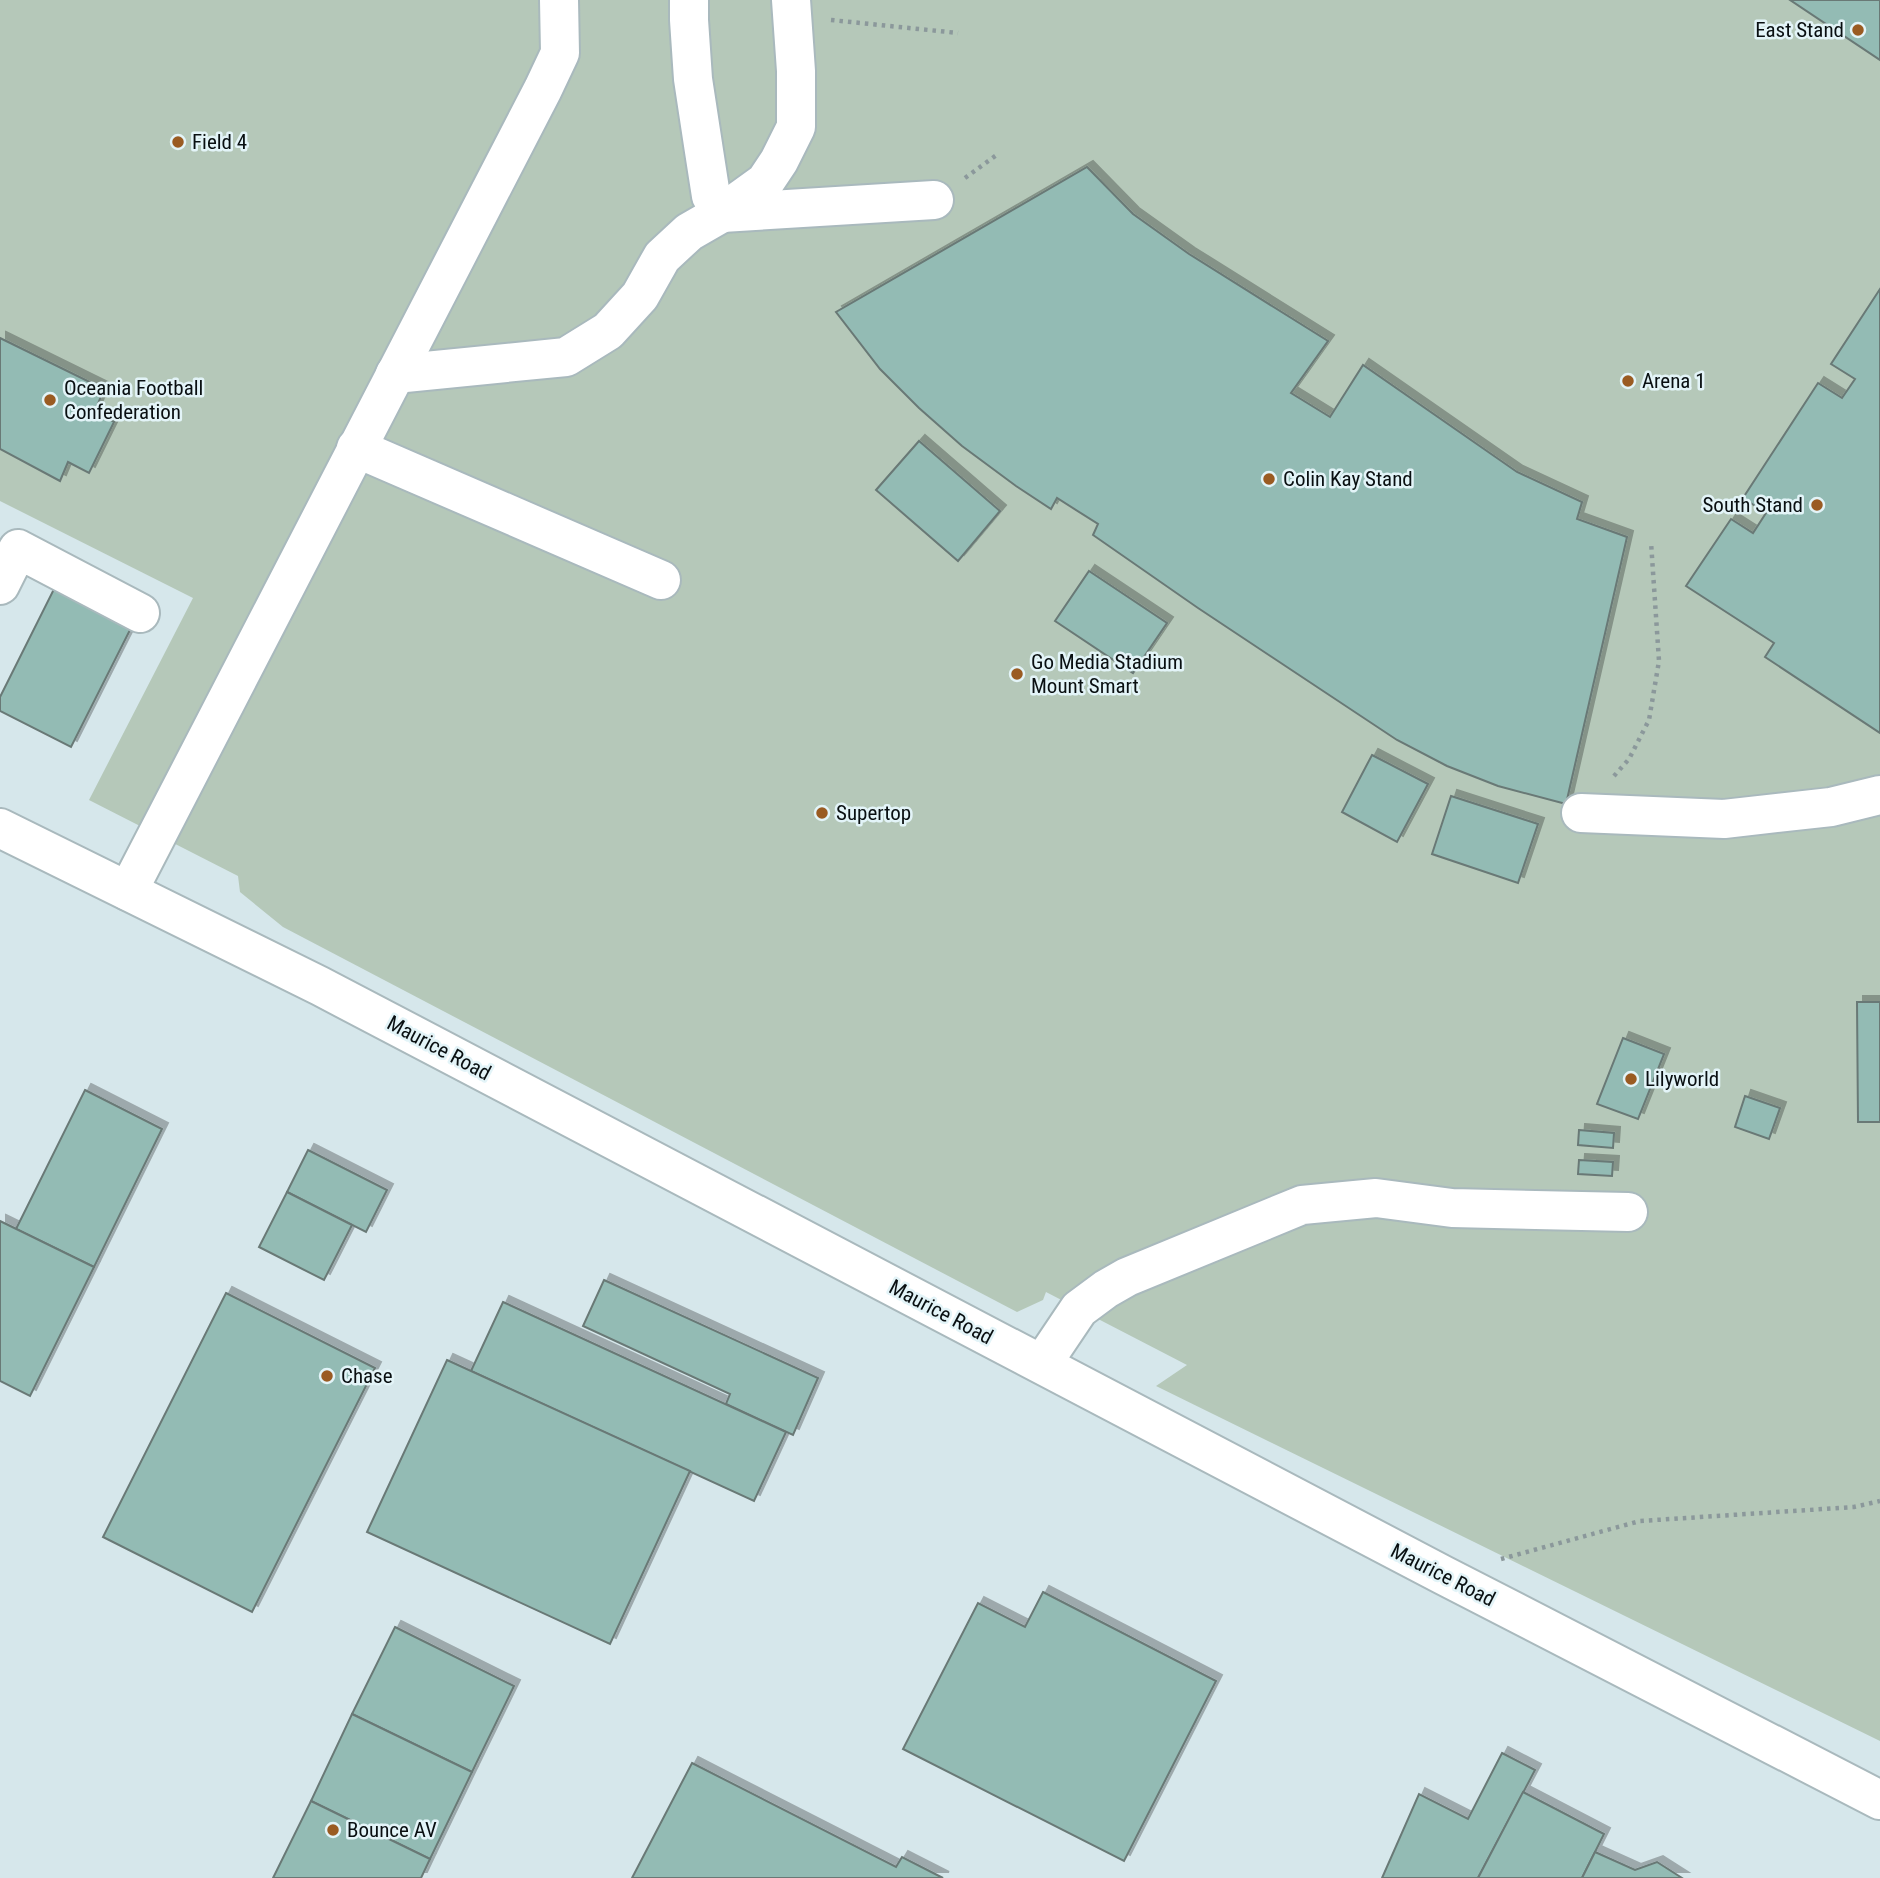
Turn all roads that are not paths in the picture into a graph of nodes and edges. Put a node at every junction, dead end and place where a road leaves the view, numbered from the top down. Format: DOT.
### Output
graph roads {
  1 [pos="559,0"];
  2 [pos="689,0"];
  3 [pos="791,8"];
  4 [pos="934,200"];
  5 [pos="722,213"];
  6 [pos="395,374"];
  7 [pos="356,448"];
  8 [pos="661,580"];
  9 [pos="0,585"];
  10 [pos="140,613"];
  11 [pos="1880,795"];
  12 [pos="1581,813"];
  13 [pos="0,828"];
  14 [pos="128,891"];
  15 [pos="1628,1212"];
  16 [pos="1042,1364"];
  17 [pos="1880,1800"];
  1 -- 6 [label="street"];
  2 -- 5 [label="street"];
  3 -- 5 [label="street"];
  4 -- 5 [label="street"];
  5 -- 6 [label="street"];
  6 -- 7 [label="street"];
  7 -- 8 [label="street"];
  7 -- 14 [label="street"];
  9 -- 10 [label="street"];
  11 -- 12 [label="street"];
  13 -- 14 [label="street, Maurice Road"];
  14 -- 16 [label="street, Maurice Road"];
  15 -- 16 [label="street"];
  16 -- 17 [label="street, Maurice Road"];
}
